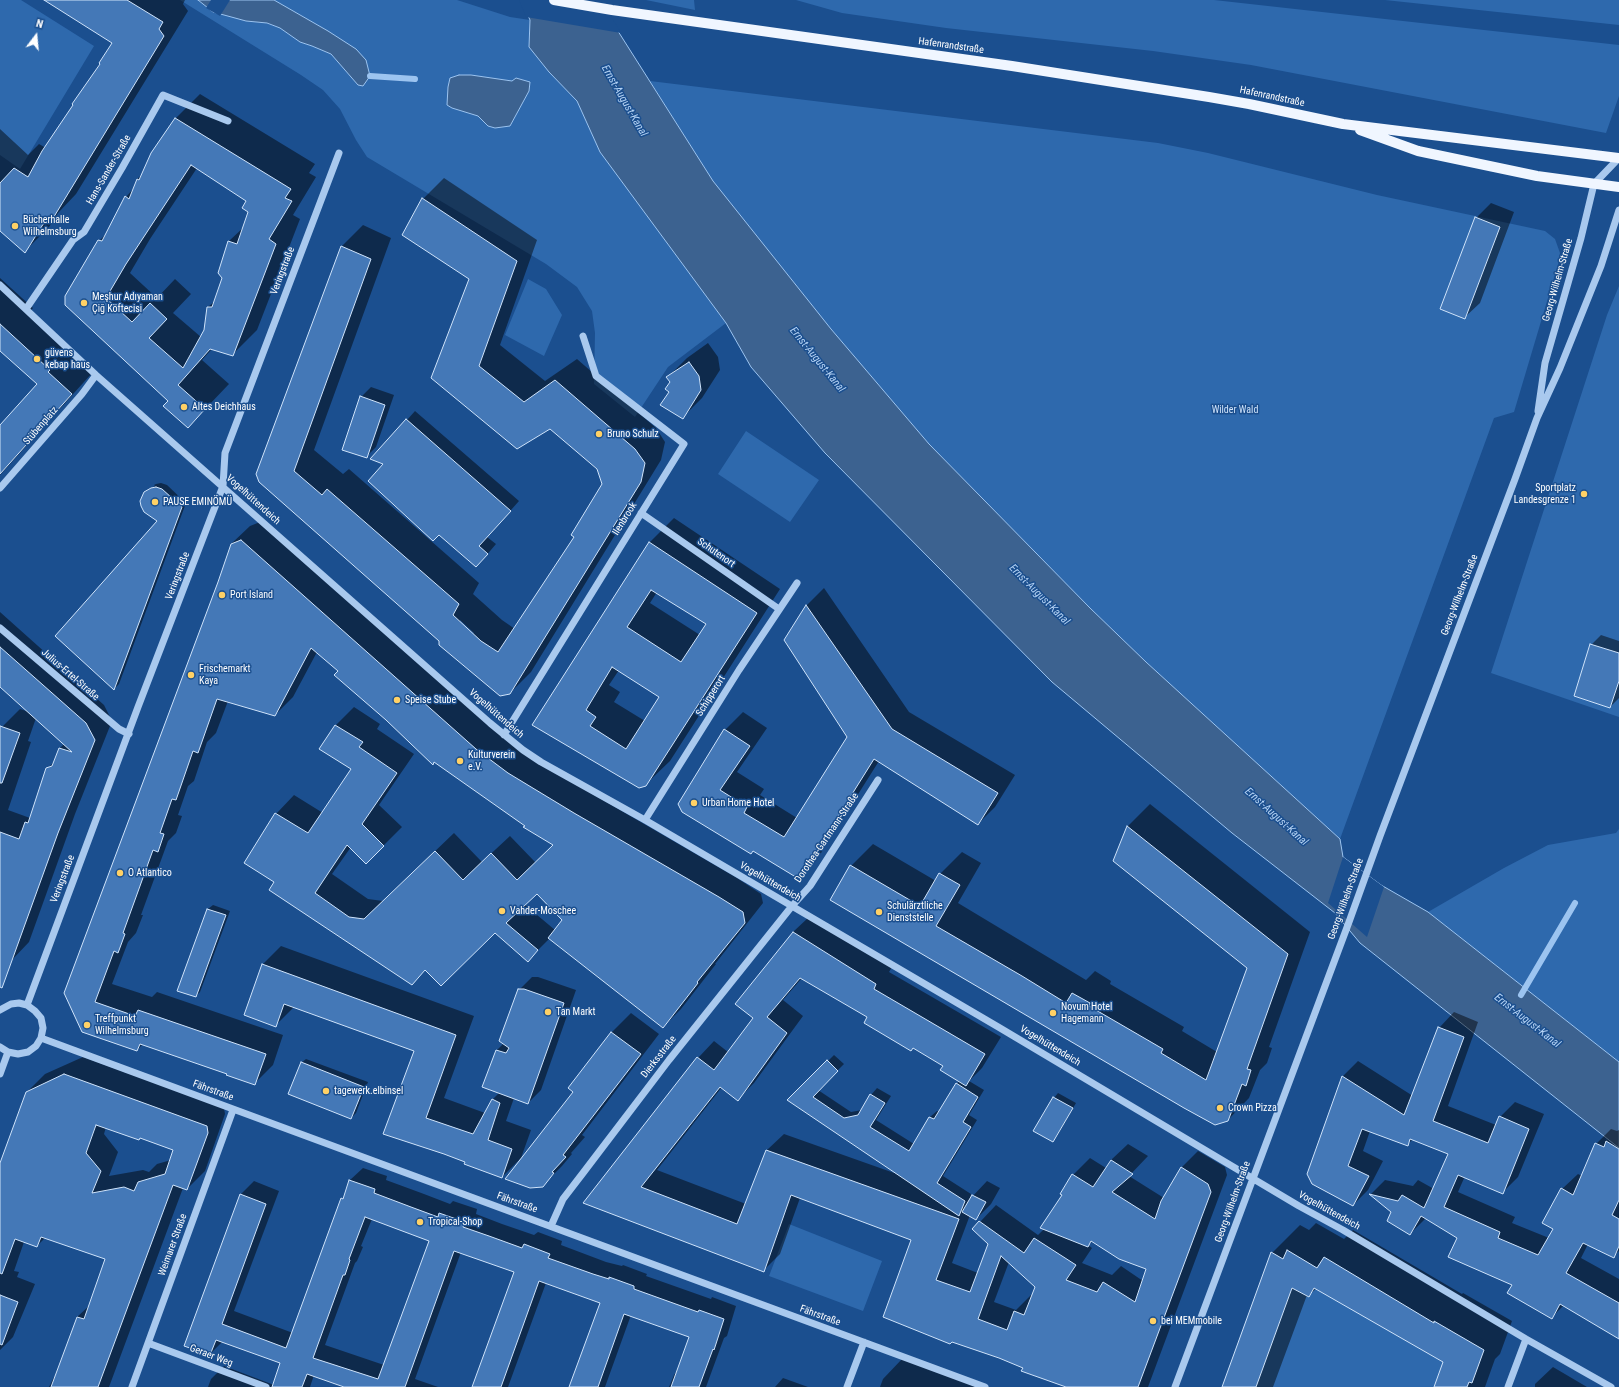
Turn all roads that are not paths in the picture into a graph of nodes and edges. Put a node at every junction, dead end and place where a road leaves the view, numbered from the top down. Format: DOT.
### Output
graph roads {
  1 [pos="554,0"];
  2 [pos="228,121"];
  3 [pos="1343,124"];
  4 [pos="339,153"];
  5 [pos="1619,158"];
  6 [pos="1594,184"];
  7 [pos="1619,187"];
  8 [pos="1619,210"];
  9 [pos="0,285"];
  10 [pos="26,309"];
  11 [pos="583,336"];
  12 [pos="96,375"];
  13 [pos="1537,418"];
  14 [pos="223,486"];
  15 [pos="0,488"];
  16 [pos="641,512"];
  17 [pos="797,583"];
  18 [pos="779,609"];
  19 [pos="0,628"];
  20 [pos="129,734"];
  21 [pos="504,735"];
  22 [pos="878,780"];
  23 [pos="645,820"];
  24 [pos="792,906"];
  25 [pos="27,1005"];
  26 [pos="0,1010"];
  27 [pos="41,1038"];
  28 [pos="0,1047"];
  29 [pos="8,1052"];
  30 [pos="0,1074"];
  31 [pos="233,1110"];
  32 [pos="1253,1178"];
  33 [pos="551,1226"];
  34 [pos="1526,1339"];
  35 [pos="864,1342"];
  36 [pos="148,1343"];
  37 [pos="132,1387"];
  38 [pos="266,1387"];
  39 [pos="847,1387"];
  40 [pos="985,1387"];
  41 [pos="1174,1387"];
  42 [pos="1508,1387"];
  43 [pos="1610,1387"];
  1 -- 3 [label="main road, Hafenrandstraße"];
  2 -- 10 [label="street, Hans-Sander-Straße"];
  3 -- 5 [label="main road, Hafenrandstraße"];
  3 -- 6 [label="main road, Hafenrandstraße"];
  4 -- 14 [label="street, Veringstraße"];
  5 -- 6 [label="street"];
  6 -- 7 [label="main road, Hafenrandstraße"];
  6 -- 13 [label="street, Georg-Wilhelm-Straße"];
  8 -- 13 [label="street, Georg-Wilhelm-Straße"];
  9 -- 10 [label="street, Vogelhüttendeich"];
  10 -- 12 [label="street, Vogelhüttendeich"];
  11 -- 16 [label="street, Ilenbrook"];
  12 -- 14 [label="street, Vogelhüttendeich"];
  12 -- 15 [label="street, Stübenplatz"];
  13 -- 32 [label="street, Georg-Wilhelm-Straße"];
  14 -- 20 [label="street, Veringstraße"];
  14 -- 21 [label="street, Vogelhüttendeich"];
  16 -- 18 [label="street, Schutenort"];
  16 -- 21 [label="street, Ilenbrook"];
  17 -- 18 [label="street, Schipperort"];
  18 -- 23 [label="street, Schipperort"];
  19 -- 20 [label="street, Julius-Ertel-Straße"];
  20 -- 25 [label="street, Veringstraße"];
  21 -- 23 [label="street, Vogelhüttendeich"];
  22 -- 24 [label="street, Dorothea-Gartmann-Straße"];
  23 -- 24 [label="street, Vogelhüttendeich"];
  24 -- 32 [label="street, Vogelhüttendeich"];
  24 -- 33 [label="street, Dierksstraße"];
  25 -- 26 [label="street"];
  25 -- 27 [label="street"];
  27 -- 29 [label="street"];
  27 -- 31 [label="street, Fährstraße"];
  28 -- 29 [label="street"];
  29 -- 30 [label="street"];
  31 -- 33 [label="street, Fährstraße"];
  31 -- 36 [label="street, Weimarer Straße"];
  32 -- 34 [label="street, Vogelhüttendeich"];
  32 -- 41 [label="street, Georg-Wilhelm-Straße"];
  33 -- 35 [label="street, Fährstraße"];
  34 -- 42 [label="street"];
  34 -- 43 [label="street, Vogelhüttendeich"];
  35 -- 39 [label="street"];
  35 -- 40 [label="street, Fährstraße"];
  36 -- 37 [label="street, Weimarer Straße"];
  36 -- 38 [label="street, Geraer Weg"];
}
